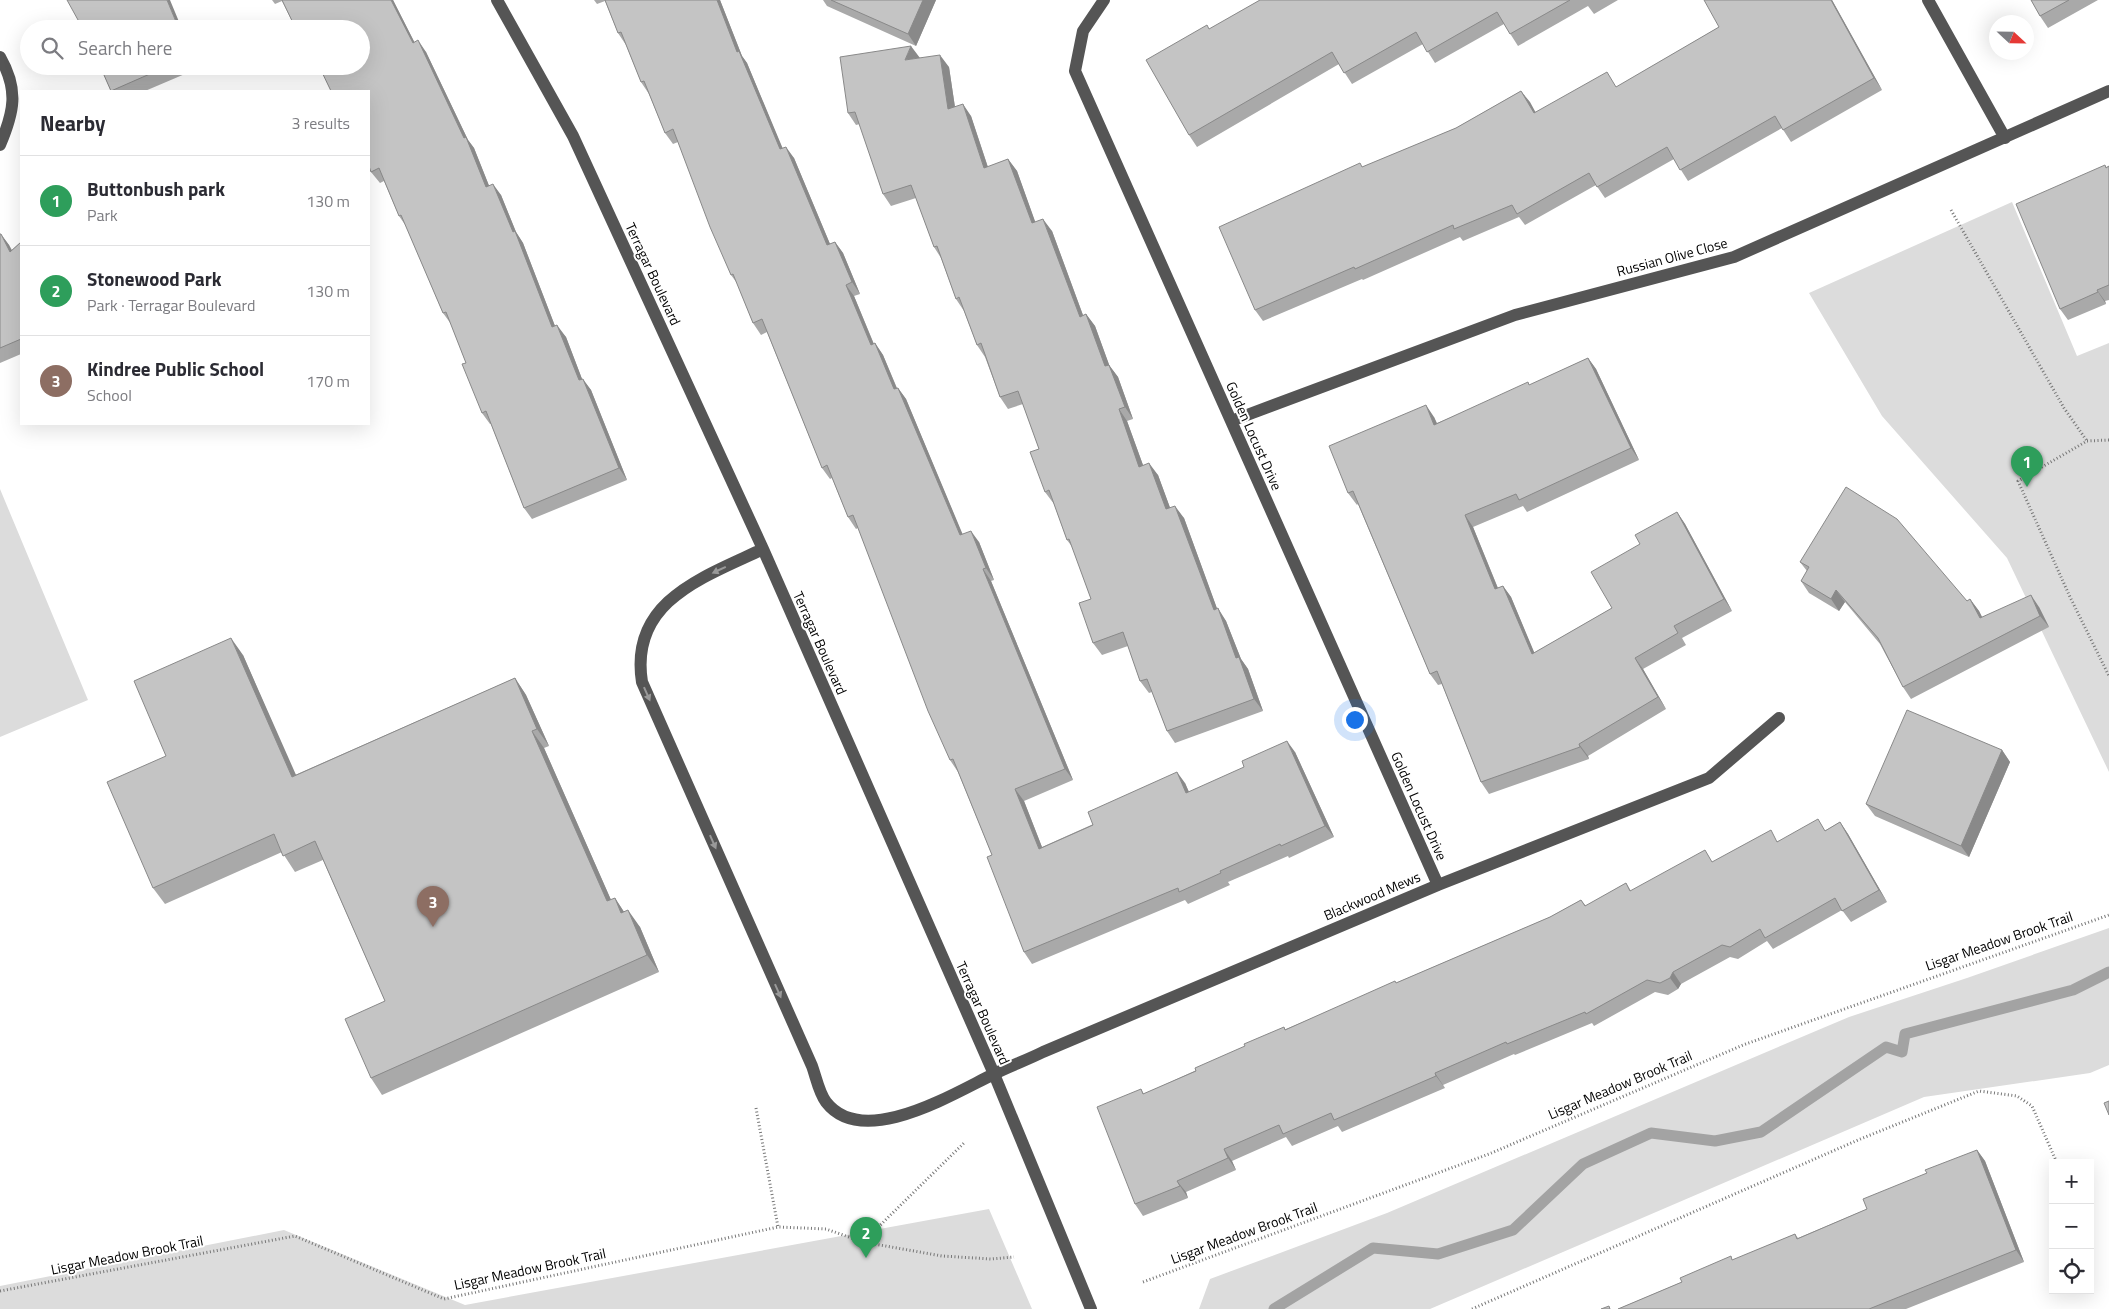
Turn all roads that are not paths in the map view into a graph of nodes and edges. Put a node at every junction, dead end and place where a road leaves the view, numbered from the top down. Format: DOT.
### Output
graph roads {
  1 [pos="497,0"];
  2 [pos="1104,0"];
  3 [pos="1928,0"];
  4 [pos="0,57"];
  5 [pos="2109,90"];
  6 [pos="2006,138"];
  7 [pos="0,145"];
  8 [pos="1231,421"];
  9 [pos="763,549"];
  10 [pos="1779,718"];
  11 [pos="1438,884"];
  12 [pos="994,1074"];
  13 [pos="1091,1309"];
  1 -- 9 [label="street, Terragar Boulevard"];
  2 -- 8 [label="street, Golden Locust Drive"];
  3 -- 6 [label="street"];
  4 -- 7 [label="street"];
  5 -- 6 [label="street, Russian Olive Close"];
  6 -- 8 [label="street, Russian Olive Close"];
  8 -- 11 [label="street, Golden Locust Drive"];
  9 -- 12 [label="street, Terragar Boulevard"];
  9 -- 12 [label="street, Blackwood Mews, one-way"];
  10 -- 11 [label="street, Blackwood Mews"];
  11 -- 12 [label="street, Blackwood Mews"];
  12 -- 13 [label="street, Terragar Boulevard"];
}
